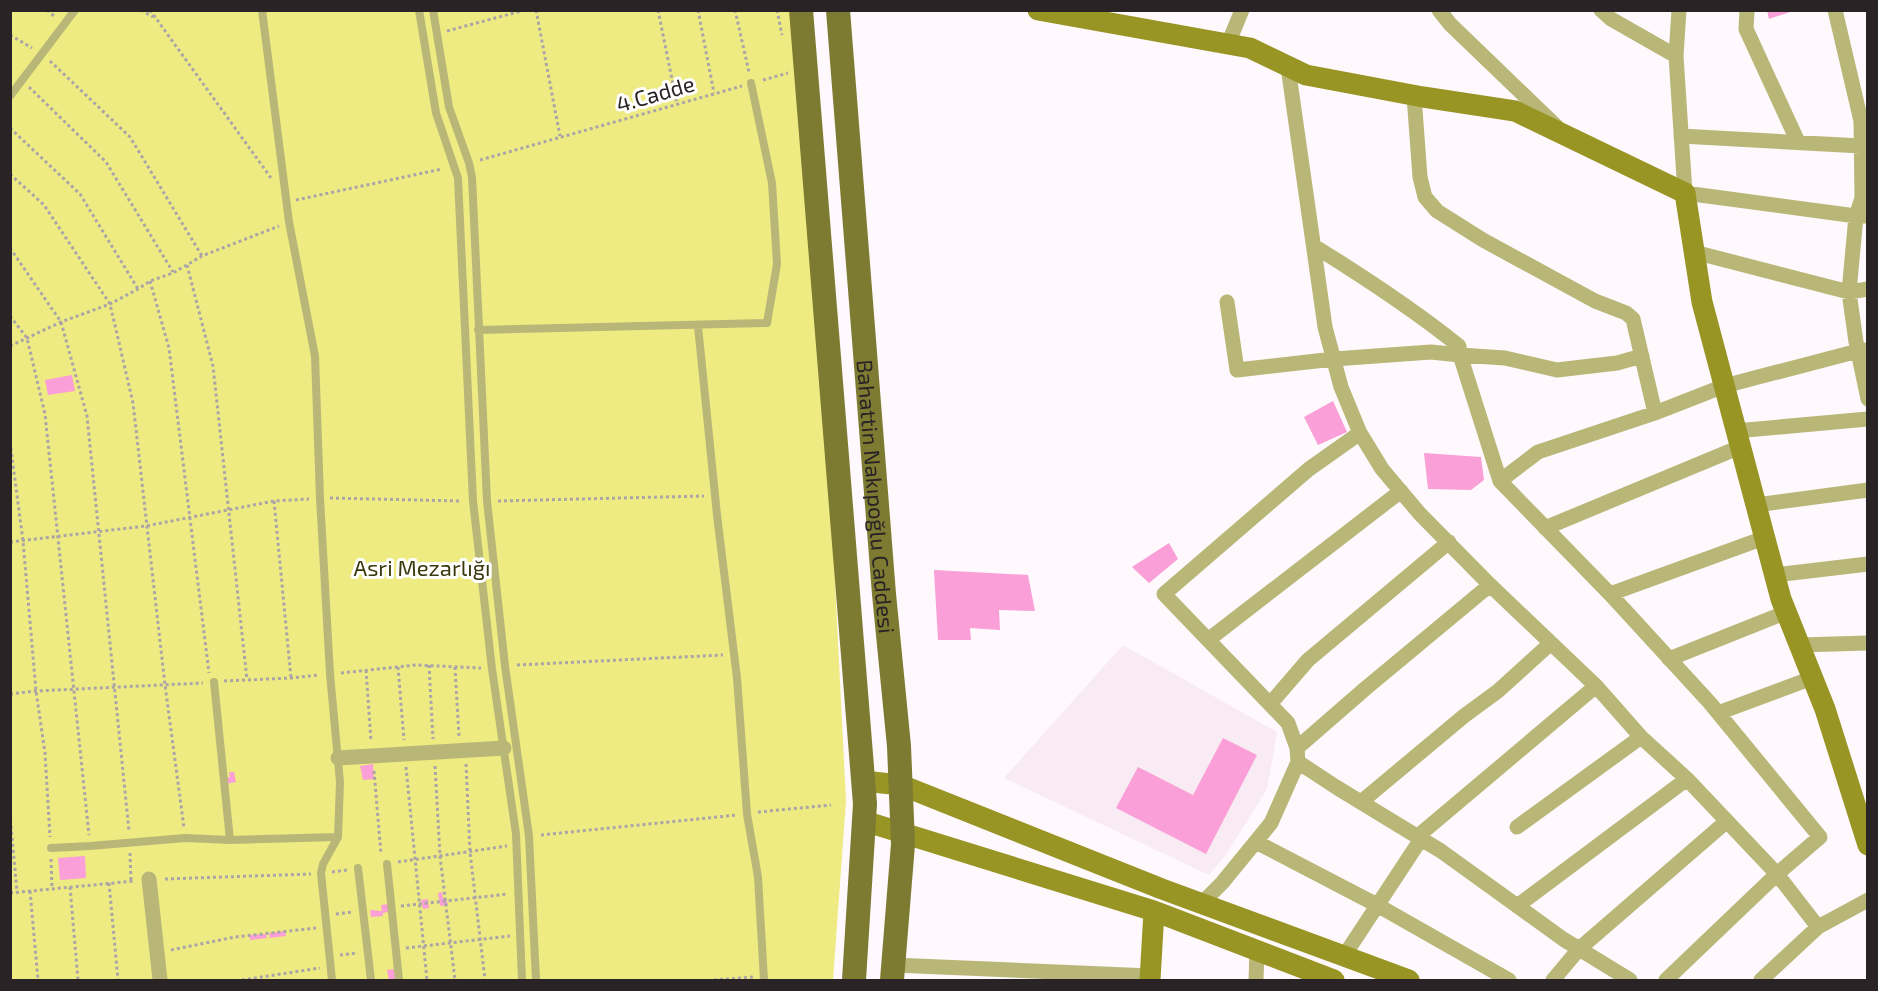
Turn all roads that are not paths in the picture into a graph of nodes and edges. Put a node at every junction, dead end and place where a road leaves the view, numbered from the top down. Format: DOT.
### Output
graph roads {
  1 [pos="75,10"];
  2 [pos="262,10"];
  3 [pos="418,10"];
  4 [pos="433,10"];
  5 [pos="801,10"];
  6 [pos="838,10"];
  7 [pos="1242,10"];
  8 [pos="1439,10"];
  9 [pos="1601,10"];
  10 [pos="1679,10"];
  11 [pos="1747,10"];
  12 [pos="1835,10"];
  13 [pos="1052,11"];
  14 [pos="1228,44"];
  15 [pos="1676,56"];
  16 [pos="1288,67"];
  17 [pos="751,83"];
  18 [pos="10,96"];
  19 [pos="1414,96"];
  20 [pos="1864,121"];
  21 [pos="1566,135"];
  22 [pos="1682,136"];
  23 [pos="1798,142"];
  24 [pos="1861,146"];
  25 [pos="1685,193"];
  26 [pos="1862,216"];
  27 [pos="1314,246"];
  28 [pos="1694,252"];
  29 [pos="1868,289"];
  30 [pos="1849,292"];
  31 [pos="1227,302"];
  32 [pos="698,326"];
  33 [pos="478,330"];
  34 [pos="1863,350"];
  35 [pos="1460,356"];
  36 [pos="1642,356"];
  37 [pos="1334,359"];
  38 [pos="1724,386"];
  39 [pos="1868,399"];
  40 [pos="1655,413"];
  41 [pos="1868,419"];
  42 [pos="1360,433"];
  43 [pos="1738,439"];
  44 [pos="1500,481"];
  45 [pos="1868,489"];
  46 [pos="1401,491"];
  47 [pos="1756,505"];
  48 [pos="1545,528"];
  49 [pos="1764,538"];
  50 [pos="1449,542"];
  51 [pos="1868,564"];
  52 [pos="1775,575"];
  53 [pos="1490,585"];
  54 [pos="1610,594"];
  55 [pos="1786,612"];
  56 [pos="1208,640"];
  57 [pos="1551,643"];
  58 [pos="1868,643"];
  59 [pos="1799,645"];
  60 [pos="1669,659"];
  61 [pos="1812,678"];
  62 [pos="214,682"];
  63 [pos="1596,686"];
  64 [pos="1270,704"];
  65 [pos="1718,713"];
  66 [pos="1641,737"];
  67 [pos="504,748"];
  68 [pos="1297,755"];
  69 [pos="338,758"];
  70 [pos="1687,779"];
  71 [pos="863,781"];
  72 [pos="901,785"];
  73 [pos="1361,802"];
  74 [pos="1861,802"];
  75 [pos="864,821"];
  76 [pos="1727,821"];
  77 [pos="1517,827"];
  78 [pos="902,832"];
  79 [pos="338,837"];
  80 [pos="1420,838"];
  81 [pos="230,840"];
  82 [pos="1256,842"];
  83 [pos="1868,844"];
  84 [pos="51,848"];
  85 [pos="387,864"];
  86 [pos="358,868"];
  87 [pos="1777,874"];
  88 [pos="150,879"];
  89 [pos="1868,900"];
  90 [pos="1201,904"];
  91 [pos="1377,905"];
  92 [pos="1517,906"];
  93 [pos="1154,911"];
  94 [pos="1818,927"];
  95 [pos="1579,949"];
  96 [pos="1257,951"];
  97 [pos="1344,956"];
  98 [pos="892,973"];
  99 [pos="1006,975"];
  100 [pos="763,978"];
  101 [pos="1150,978"];
  102 [pos="1332,980"];
  103 [pos="160,981"];
  104 [pos="332,981"];
  105 [pos="371,981"];
  106 [pos="399,981"];
  107 [pos="522,981"];
  108 [pos="536,981"];
  109 [pos="854,981"];
  110 [pos="1256,981"];
  111 [pos="1409,981"];
  112 [pos="1509,981"];
  113 [pos="1553,981"];
  114 [pos="1630,981"];
  115 [pos="1666,981"];
  116 [pos="1761,981"];
  1 -- 18 [label="lane"];
  2 -- 69 [label="lane"];
  3 -- 67 [label="lane"];
  4 -- 33 [label="lane"];
  5 -- 71 [label="main road, Bahattin Nakıpoğlu Caddesi"];
  6 -- 72 [label="main road, Bahattin Nakıpoğlu Caddesi"];
  7 -- 14 [label="street"];
  8 -- 21 [label="street"];
  9 -- 15 [label="street"];
  10 -- 15 [label="street"];
  11 -- 23 [label="street"];
  12 -- 20 [label="street"];
  13 -- 14 [label="street"];
  14 -- 16 [label="street"];
  15 -- 22 [label="street"];
  16 -- 19 [label="street"];
  16 -- 27 [label="street"];
  17 -- 32 [label="lane"];
  19 -- 21 [label="street"];
  19 -- 36 [label="street"];
  20 -- 24 [label="street"];
  21 -- 25 [label="street"];
  22 -- 23 [label="street"];
  22 -- 25 [label="street"];
  23 -- 24 [label="street"];
  24 -- 26 [label="street"];
  25 -- 26 [label="street"];
  25 -- 28 [label="street"];
  26 -- 30 [label="street"];
  27 -- 35 [label="street"];
  27 -- 37 [label="street"];
  28 -- 30 [label="street"];
  28 -- 38 [label="street"];
  29 -- 30 [label="street"];
  30 -- 34 [label="street"];
  31 -- 37 [label="street"];
  32 -- 33 [label="lane"];
  32 -- 100 [label="lane"];
  33 -- 108 [label="lane"];
  34 -- 38 [label="street"];
  34 -- 39 [label="street"];
  35 -- 36 [label="street"];
  35 -- 37 [label="street"];
  35 -- 44 [label="street"];
  36 -- 40 [label="street"];
  37 -- 42 [label="street"];
  38 -- 40 [label="street"];
  38 -- 43 [label="street"];
  40 -- 44 [label="street"];
  41 -- 43 [label="street"];
  42 -- 46 [label="street"];
  42 -- 56 [label="street"];
  43 -- 47 [label="street"];
  43 -- 48 [label="street"];
  44 -- 48 [label="street"];
  45 -- 47 [label="street"];
  46 -- 50 [label="street"];
  46 -- 56 [label="street"];
  47 -- 49 [label="street"];
  48 -- 54 [label="street"];
  49 -- 52 [label="street"];
  49 -- 54 [label="street"];
  50 -- 53 [label="street"];
  50 -- 64 [label="street"];
  51 -- 52 [label="street"];
  52 -- 55 [label="street"];
  53 -- 57 [label="street"];
  53 -- 68 [label="street"];
  54 -- 60 [label="street"];
  55 -- 59 [label="street"];
  55 -- 60 [label="street"];
  56 -- 64 [label="street"];
  57 -- 63 [label="street"];
  57 -- 73 [label="street"];
  58 -- 59 [label="street"];
  59 -- 61 [label="street"];
  60 -- 65 [label="street"];
  61 -- 65 [label="street"];
  61 -- 74 [label="street"];
  62 -- 81 [label="lane"];
  63 -- 66 [label="street"];
  63 -- 80 [label="street"];
  64 -- 68 [label="street"];
  65 -- 87 [label="street"];
  66 -- 70 [label="street"];
  66 -- 77 [label="street"];
  67 -- 69 [label="street"];
  67 -- 107 [label="lane"];
  68 -- 73 [label="street"];
  68 -- 82 [label="street"];
  69 -- 79 [label="lane"];
  70 -- 76 [label="street"];
  70 -- 92 [label="street"];
  71 -- 72 [label="street"];
  71 -- 75 [label="main road, Bahattin Nakıpoğlu Caddesi"];
  72 -- 78 [label="main road, Bahattin Nakıpoğlu Caddesi"];
  72 -- 90 [label="street"];
  73 -- 80 [label="street"];
  74 -- 83 [label="street"];
  75 -- 78 [label="street"];
  75 -- 109 [label="main road, Bahattin Nakıpoğlu Caddesi"];
  76 -- 87 [label="street"];
  76 -- 95 [label="street"];
  78 -- 93 [label="street"];
  78 -- 98 [label="main road, Bahattin Nakıpoğlu Caddesi"];
  79 -- 81 [label="lane"];
  79 -- 104 [label="lane"];
  80 -- 91 [label="street"];
  80 -- 92 [label="street"];
  81 -- 84 [label="lane"];
  82 -- 90 [label="street"];
  82 -- 91 [label="street"];
  85 -- 106 [label="lane"];
  86 -- 105 [label="lane"];
  87 -- 94 [label="street"];
  87 -- 115 [label="street"];
  88 -- 103 [label="street"];
  89 -- 94 [label="street"];
  90 -- 97 [label="street"];
  91 -- 97 [label="street"];
  91 -- 112 [label="street"];
  92 -- 95 [label="street"];
  93 -- 96 [label="street"];
  93 -- 101 [label="street"];
  94 -- 116 [label="street"];
  95 -- 113 [label="street"];
  95 -- 114 [label="street"];
  96 -- 102 [label="street"];
  96 -- 110 [label="street"];
  97 -- 111 [label="street"];
  98 -- 99 [label="street"];
  99 -- 101 [label="street"];
}
